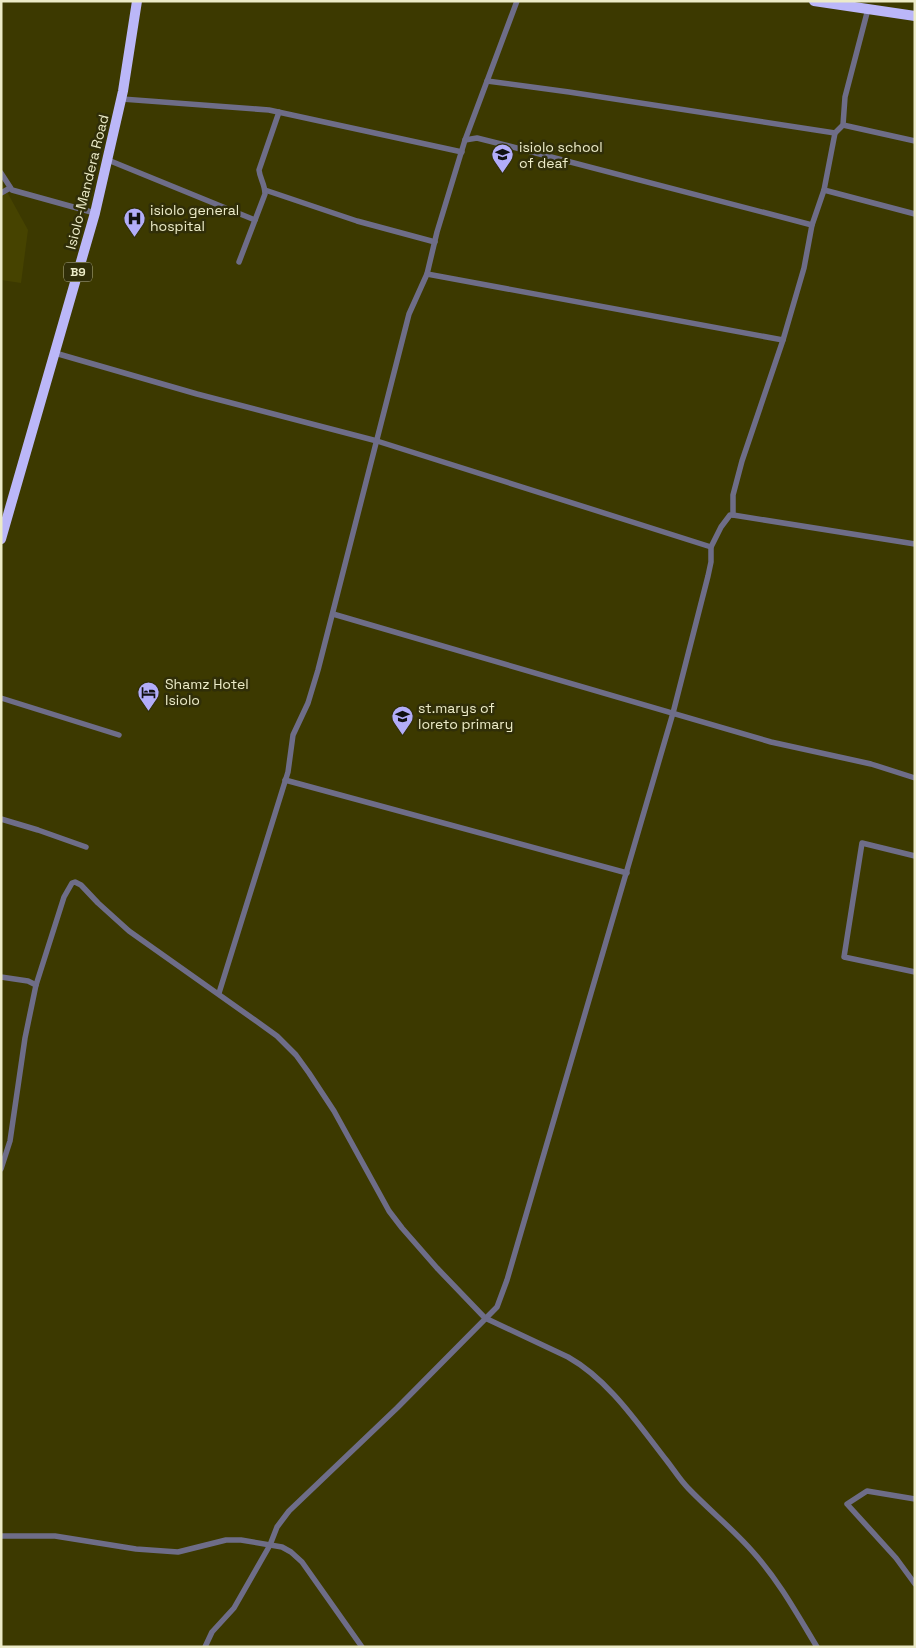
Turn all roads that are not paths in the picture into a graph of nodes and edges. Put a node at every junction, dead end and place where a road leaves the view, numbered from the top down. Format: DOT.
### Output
graph roads {
  1 [pos="137,1"];
  2 [pos="517,1"];
  3 [pos="814,1"];
  4 [pos="868,9"];
  5 [pos="915,16"];
  6 [pos="487,81"];
  7 [pos="122,99"];
  8 [pos="279,112"];
  9 [pos="843,125"];
  10 [pos="835,133"];
  11 [pos="465,140"];
  12 [pos="915,141"];
  13 [pos="462,152"];
  14 [pos="108,160"];
  15 [pos="1,173"];
  16 [pos="10,188"];
  17 [pos="265,190"];
  18 [pos="824,190"];
  19 [pos="1,193"];
  20 [pos="96,213"];
  21 [pos="915,214"];
  22 [pos="255,220"];
  23 [pos="812,225"];
  24 [pos="435,242"];
  25 [pos="240,262"];
  26 [pos="427,274"];
  27 [pos="783,340"];
  28 [pos="55,353"];
  29 [pos="377,441"];
  30 [pos="733,515"];
  31 [pos="5,516"];
  32 [pos="1,539"];
  33 [pos="915,544"];
  34 [pos="711,548"];
  35 [pos="333,614"];
  36 [pos="1,698"];
  37 [pos="673,713"];
  38 [pos="119,735"];
  39 [pos="915,778"];
  40 [pos="285,780"];
  41 [pos="1,819"];
  42 [pos="86,847"];
  43 [pos="915,856"];
  44 [pos="627,873"];
  45 [pos="915,972"];
  46 [pos="1,977"];
  47 [pos="36,985"];
  48 [pos="219,993"];
  49 [pos="1,1169"];
  50 [pos="485,1318"];
  51 [pos="915,1499"];
  52 [pos="1,1536"];
  53 [pos="270,1545"];
  54 [pos="915,1584"];
  55 [pos="205,1647"];
  56 [pos="362,1647"];
  57 [pos="817,1647"];
  1 -- 7 [label="highway, Isiolo-Mandera Road / B9"];
  2 -- 6 [label="street"];
  3 -- 4 [label="highway"];
  4 -- 5 [label="highway"];
  4 -- 9 [label="street"];
  6 -- 10 [label="street"];
  6 -- 11 [label="street"];
  7 -- 8 [label="street"];
  7 -- 14 [label="highway, Isiolo-Mandera Road / B9"];
  8 -- 13 [label="street"];
  8 -- 17 [label="street"];
  9 -- 10 [label="street"];
  9 -- 12 [label="street"];
  10 -- 18 [label="street"];
  11 -- 13 [label="street"];
  11 -- 23 [label="street"];
  13 -- 24 [label="street"];
  14 -- 20 [label="highway, Isiolo-Mandera Road / B9"];
  14 -- 22 [label="street"];
  15 -- 16 [label="street"];
  16 -- 19 [label="street"];
  16 -- 20 [label="street"];
  17 -- 22 [label="street"];
  17 -- 24 [label="street"];
  18 -- 21 [label="street"];
  18 -- 23 [label="street"];
  20 -- 28 [label="highway, Isiolo-Mandera Road / B9"];
  22 -- 25 [label="street"];
  23 -- 27 [label="street"];
  24 -- 26 [label="street"];
  26 -- 27 [label="street"];
  26 -- 29 [label="street"];
  27 -- 30 [label="street"];
  28 -- 29 [label="street"];
  28 -- 31 [label="highway, Isiolo-Mandera Road / B9"];
  29 -- 34 [label="street"];
  29 -- 35 [label="street"];
  30 -- 33 [label="street"];
  30 -- 34 [label="street"];
  31 -- 32 [label="highway, Isiolo-Mandera Road / B9"];
  34 -- 37 [label="street"];
  35 -- 37 [label="street"];
  35 -- 40 [label="street"];
  36 -- 38 [label="street"];
  37 -- 39 [label="street"];
  37 -- 44 [label="street"];
  40 -- 44 [label="street"];
  40 -- 48 [label="street"];
  41 -- 42 [label="street"];
  43 -- 45 [label="street"];
  44 -- 50 [label="street"];
  46 -- 47 [label="street"];
  47 -- 48 [label="street"];
  47 -- 49 [label="street"];
  48 -- 50 [label="street"];
  50 -- 53 [label="street"];
  50 -- 57 [label="street"];
  51 -- 54 [label="street"];
  52 -- 53 [label="street"];
  53 -- 55 [label="street"];
  53 -- 56 [label="street"];
}
